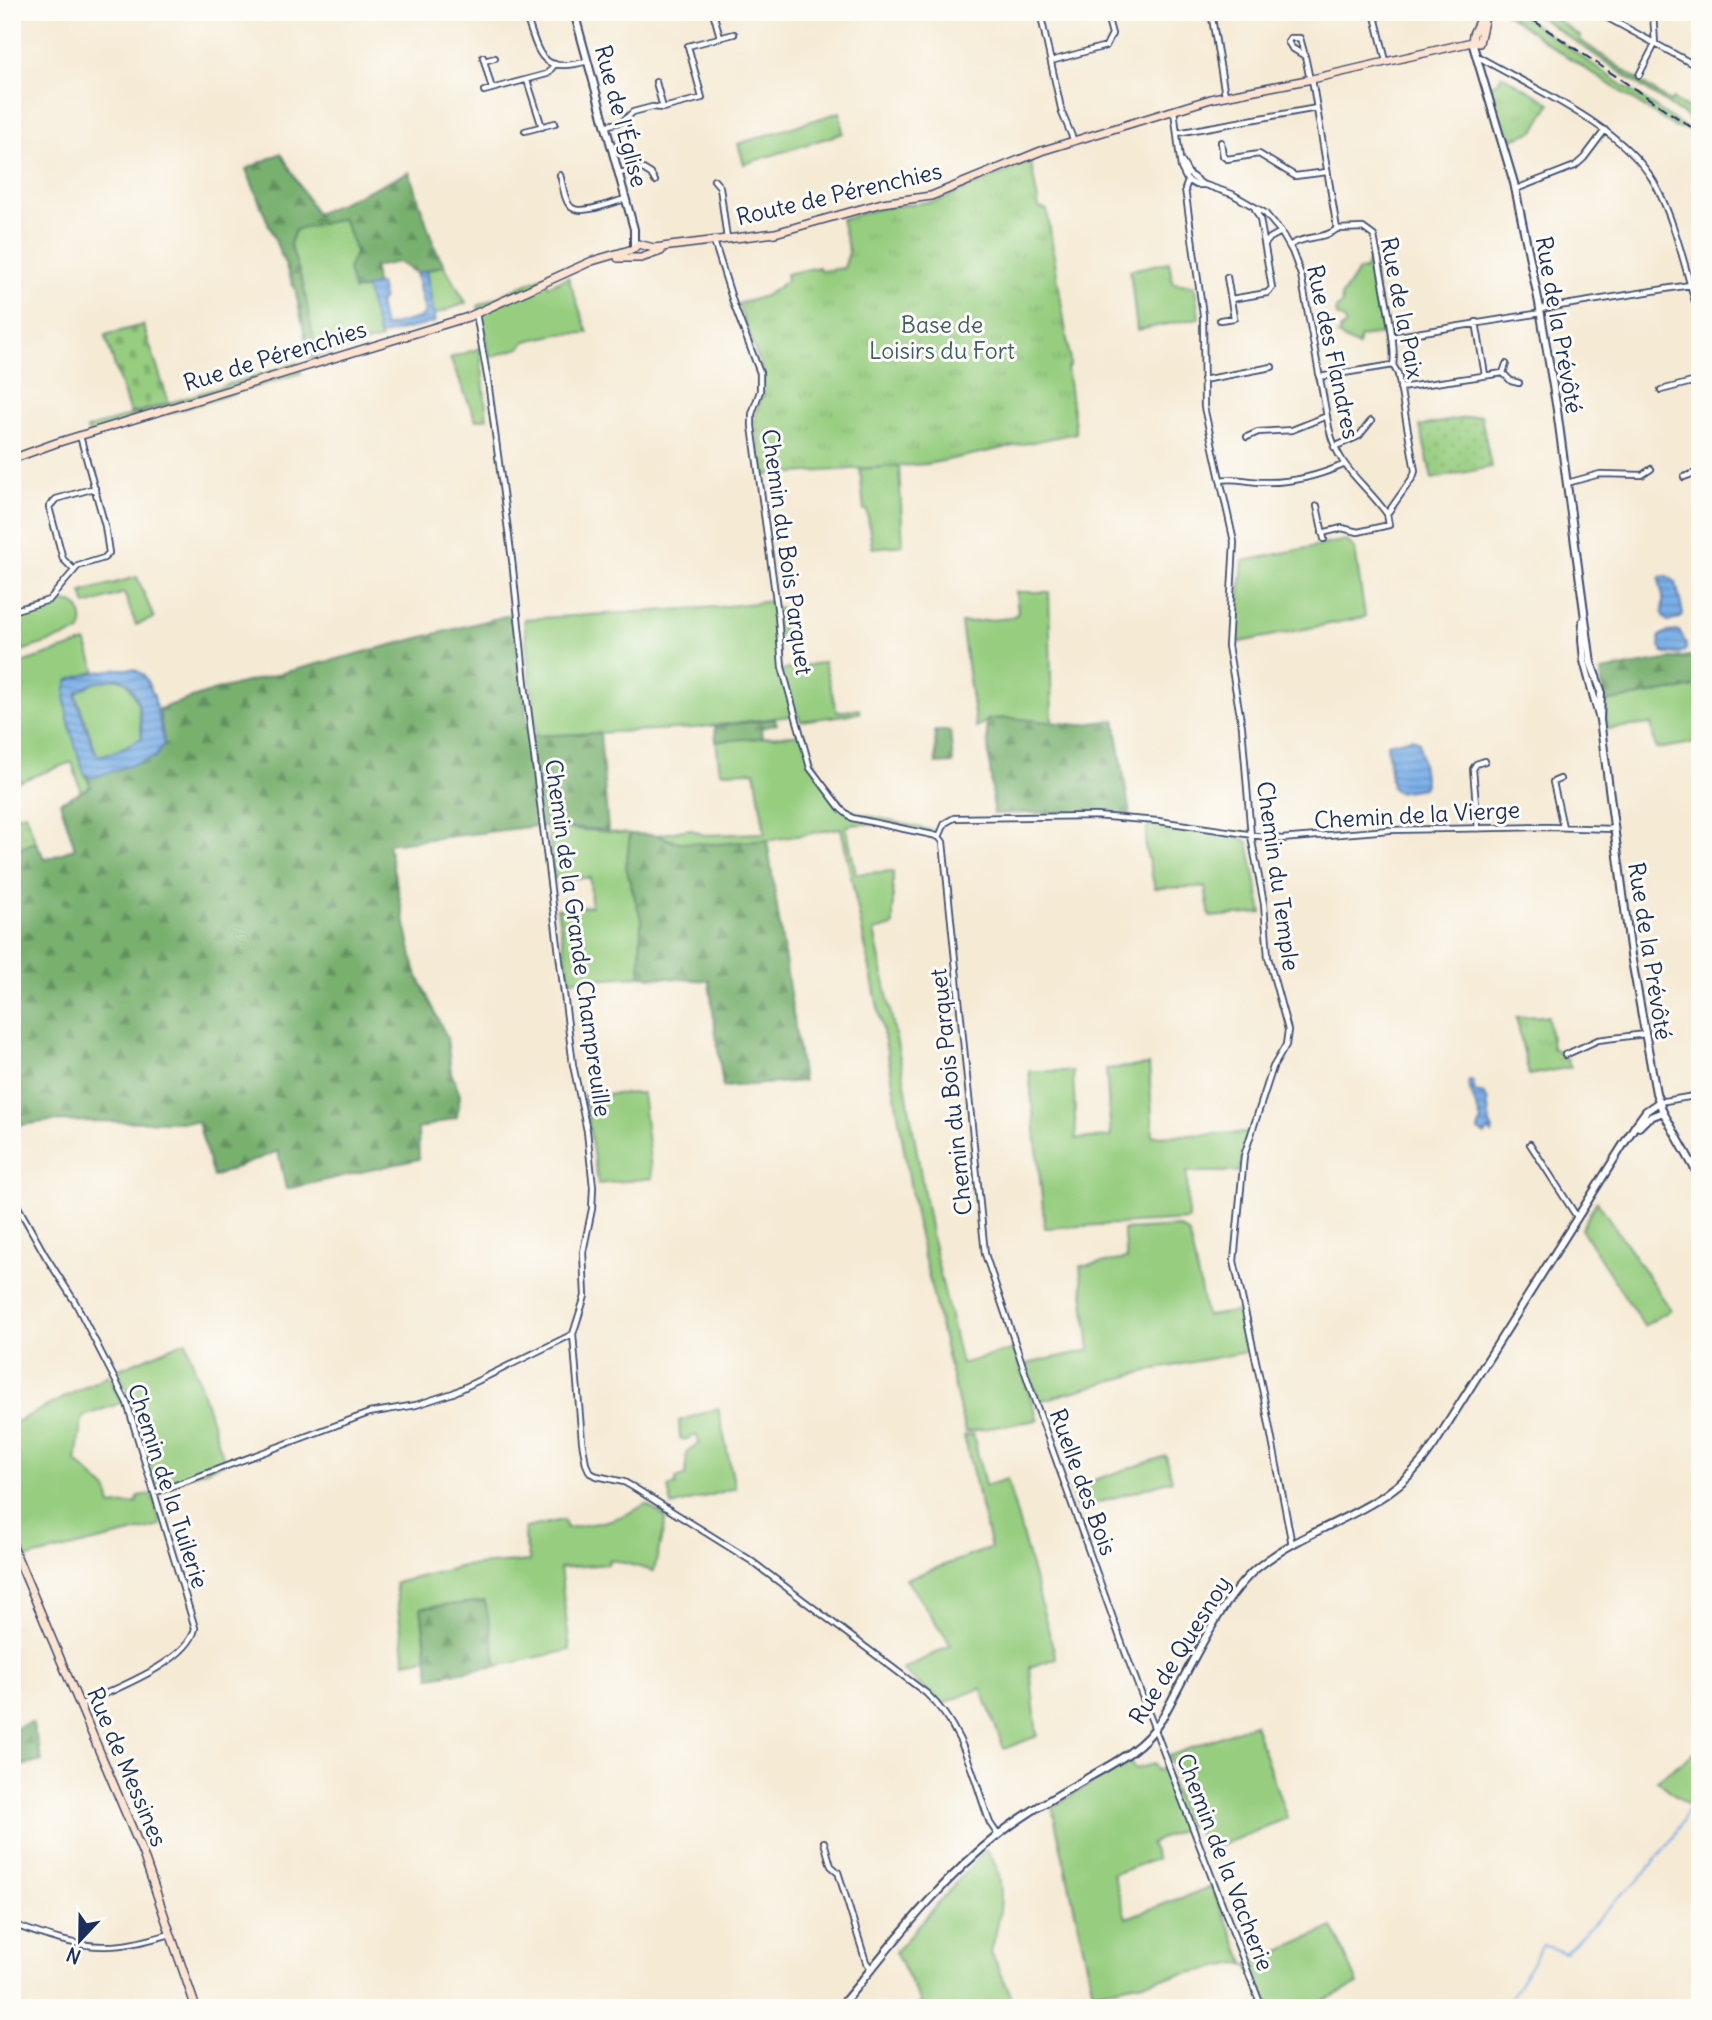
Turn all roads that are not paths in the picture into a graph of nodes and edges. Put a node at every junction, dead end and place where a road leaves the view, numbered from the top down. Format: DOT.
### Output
graph roads {
  1 [pos="524,12"];
  2 [pos="713,12"];
  3 [pos="1040,12"];
  4 [pos="1106,12"];
  5 [pos="1211,12"];
  6 [pos="1374,12"];
  7 [pos="1484,12"];
  8 [pos="1597,12"];
  9 [pos="1653,12"];
  10 [pos="576,13"];
  11 [pos="734,34"];
  12 [pos="720,37"];
  13 [pos="1475,42"];
  14 [pos="1656,44"];
  15 [pos="1476,55"];
  16 [pos="1305,56"];
  17 [pos="495,58"];
  18 [pos="588,61"];
  19 [pos="1051,61"];
  20 [pos="1386,62"];
  21 [pos="555,64"];
  22 [pos="1700,68"];
  23 [pos="1639,75"];
  24 [pos="527,80"];
  25 [pos="1311,80"];
  26 [pos="656,82"];
  27 [pos="492,89"];
  28 [pos="484,91"];
  29 [pos="1225,95"];
  30 [pos="663,108"];
  31 [pos="1317,108"];
  32 [pos="1174,110"];
  33 [pos="555,124"];
  34 [pos="606,126"];
  35 [pos="542,127"];
  36 [pos="1605,130"];
  37 [pos="525,131"];
  38 [pos="1177,133"];
  39 [pos="1074,141"];
  40 [pos="1221,142"];
  41 [pos="1327,172"];
  42 [pos="618,173"];
  43 [pos="560,175"];
  44 [pos="714,180"];
  45 [pos="655,181"];
  46 [pos="1193,182"];
  47 [pos="1515,189"];
  48 [pos="625,199"];
  49 [pos="1254,206"];
  50 [pos="1337,229"];
  51 [pos="1281,232"];
  52 [pos="1263,235"];
  53 [pos="1270,238"];
  54 [pos="727,240"];
  55 [pos="714,241"];
  56 [pos="689,244"];
  57 [pos="1264,245"];
  58 [pos="1289,246"];
  59 [pos="638,247"];
  60 [pos="641,257"];
  61 [pos="582,266"];
  62 [pos="1227,277"];
  63 [pos="546,281"];
  64 [pos="1690,285"];
  65 [pos="1231,299"];
  66 [pos="1541,311"];
  67 [pos="476,313"];
  68 [pos="1700,319"];
  69 [pos="1220,320"];
  70 [pos="1476,323"];
  71 [pos="1392,337"];
  72 [pos="1506,364"];
  73 [pos="1392,365"];
  74 [pos="1272,367"];
  75 [pos="1503,373"];
  76 [pos="1485,375"];
  77 [pos="1319,377"];
  78 [pos="1203,380"];
  79 [pos="1700,380"];
  80 [pos="1519,383"];
  81 [pos="1400,388"];
  82 [pos="1661,390"];
  83 [pos="1326,416"];
  84 [pos="1371,421"];
  85 [pos="80,436"];
  86 [pos="1247,437"];
  87 [pos="1334,447"];
  88 [pos="12,458"];
  89 [pos="1343,465"];
  90 [pos="1651,469"];
  91 [pos="1700,471"];
  92 [pos="1684,477"];
  93 [pos="1220,480"];
  94 [pos="1567,484"];
  95 [pos="95,488"];
  96 [pos="1317,506"];
  97 [pos="1387,514"];
  98 [pos="1322,533"];
  99 [pos="1324,539"];
  100 [pos="74,570"];
  101 [pos="12,611"];
  102 [pos="1485,761"];
  103 [pos="1560,779"];
  104 [pos="1563,827"];
  105 [pos="1478,829"];
  106 [pos="1615,829"];
  107 [pos="1251,836"];
  108 [pos="939,837"];
  109 [pos="1645,1034"];
  110 [pos="1565,1055"];
  111 [pos="1700,1095"];
  112 [pos="1658,1102"];
  113 [pos="1663,1112"];
  114 [pos="1530,1144"];
  115 [pos="1618,1155"];
  116 [pos="1700,1178"];
  117 [pos="12,1196"];
  118 [pos="1578,1218"];
  119 [pos="984,1245"];
  120 [pos="573,1334"];
  121 [pos="154,1493"];
  122 [pos="12,1545"];
  123 [pos="1292,1546"];
  124 [pos="80,1705"];
  125 [pos="1154,1730"];
  126 [pos="998,1835"];
  127 [pos="824,1842"];
  128 [pos="12,1924"];
  129 [pos="171,1934"];
  130 [pos="872,1969"];
  131 [pos="196,2008"];
  132 [pos="839,2008"];
  133 [pos="1262,2008"];
  1 -- 21 [label="street"];
  2 -- 12 [label="street"];
  3 -- 19 [label="street"];
  4 -- 19 [label="street"];
  5 -- 29 [label="street"];
  6 -- 20 [label="street"];
  7 -- 13 [label="main road"];
  8 -- 14 [label="street"];
  9 -- 14 [label="street"];
  10 -- 18 [label="street, Rue de l'Église"];
  11 -- 12 [label="street"];
  12 -- 30 [label="street"];
  13 -- 15 [label="street"];
  13 -- 20 [label="main road"];
  14 -- 22 [label="street"];
  14 -- 23 [label="street"];
  15 -- 36 [label="street"];
  15 -- 47 [label="street, Rue de la Prévôté"];
  16 -- 16 [label="street"];
  16 -- 25 [label="street"];
  17 -- 27 [label="street"];
  18 -- 21 [label="street"];
  18 -- 34 [label="street, Rue de l'Église"];
  19 -- 39 [label="street"];
  20 -- 25 [label="main road"];
  21 -- 24 [label="street"];
  24 -- 27 [label="street"];
  24 -- 35 [label="street"];
  25 -- 29 [label="main road"];
  25 -- 31 [label="street"];
  26 -- 30 [label="street"];
  27 -- 28 [label="street"];
  29 -- 32 [label="main road"];
  30 -- 34 [label="street"];
  31 -- 38 [label="street"];
  31 -- 41 [label="street"];
  32 -- 38 [label="street"];
  32 -- 39 [label="main road"];
  33 -- 35 [label="street"];
  34 -- 42 [label="street, Rue de l'Église"];
  35 -- 37 [label="street"];
  36 -- 47 [label="street"];
  36 -- 64 [label="street"];
  38 -- 46 [label="street"];
  39 -- 54 [label="main road, Route de Pérenchies"];
  40 -- 41 [label="street"];
  41 -- 50 [label="street"];
  42 -- 45 [label="street"];
  42 -- 48 [label="street, Rue de l'Église"];
  43 -- 48 [label="street"];
  44 -- 54 [label="street"];
  46 -- 49 [label="street, Rue des Flandres"];
  46 -- 78 [label="street, Chemin du Temple"];
  47 -- 66 [label="street, Rue de la Prévôté"];
  48 -- 59 [label="street, Rue de l'Église"];
  49 -- 51 [label="street, Rue des Flandres"];
  49 -- 52 [label="street"];
  50 -- 58 [label="street"];
  50 -- 71 [label="street, Rue de la Paix"];
  51 -- 53 [label="street"];
  51 -- 58 [label="street, Rue des Flandres"];
  52 -- 53 [label="street"];
  52 -- 57 [label="street"];
  53 -- 57 [label="street"];
  54 -- 55 [label="main road, Route de Pérenchies"];
  55 -- 56 [label="main road, Route de Pérenchies"];
  55 -- 108 [label="street, Chemin du Bois Parquet"];
  56 -- 59 [label="main road, Route de Pérenchies"];
  56 -- 60 [label="main road, Route de Pérenchies"];
  57 -- 65 [label="street"];
  58 -- 77 [label="street, Rue des Flandres"];
  59 -- 60 [label="main road"];
  59 -- 60 [label="main road"];
  59 -- 61 [label="main road, Route de Pérenchies"];
  60 -- 61 [label="main road, Route de Pérenchies"];
  61 -- 63 [label="main road, Route de Pérenchies"];
  62 -- 65 [label="street"];
  63 -- 67 [label="main road, Rue de Pérenchies"];
  64 -- 66 [label="street"];
  64 -- 68 [label="street"];
  65 -- 69 [label="street"];
  66 -- 70 [label="street"];
  66 -- 94 [label="street, Rue de la Prévôté"];
  67 -- 85 [label="main road, Rue de Pérenchies"];
  67 -- 120 [label="street, Chemin de la Grande Champreuille"];
  70 -- 71 [label="street"];
  70 -- 76 [label="street"];
  71 -- 73 [label="street, Rue de la Paix"];
  72 -- 75 [label="street"];
  73 -- 77 [label="street"];
  73 -- 81 [label="street, Rue de la Paix"];
  74 -- 78 [label="street"];
  75 -- 76 [label="street"];
  75 -- 80 [label="street"];
  76 -- 81 [label="street"];
  77 -- 83 [label="street, Rue des Flandres"];
  78 -- 93 [label="street, Chemin du Temple"];
  79 -- 82 [label="street"];
  81 -- 97 [label="street, Rue de la Paix"];
  83 -- 86 [label="street"];
  83 -- 87 [label="street, Rue des Flandres"];
  84 -- 87 [label="street"];
  85 -- 88 [label="main road, Rue de Pérenchies"];
  85 -- 95 [label="street"];
  87 -- 89 [label="street, Rue des Flandres"];
  89 -- 93 [label="street"];
  89 -- 97 [label="street, Rue des Flandres"];
  90 -- 94 [label="street"];
  91 -- 92 [label="street"];
  93 -- 107 [label="street, Chemin du Temple"];
  94 -- 106 [label="street, Rue de la Prévôté"];
  95 -- 100 [label="street"];
  95 -- 100 [label="street"];
  96 -- 98 [label="street"];
  97 -- 98 [label="street"];
  98 -- 99 [label="street"];
  100 -- 101 [label="street"];
  102 -- 105 [label="street"];
  103 -- 104 [label="street"];
  104 -- 105 [label="street, Chemin de la Vierge"];
  104 -- 106 [label="street, Chemin de la Vierge"];
  105 -- 107 [label="street, Chemin de la Vierge"];
  106 -- 109 [label="street, Rue de la Prévôté"];
  107 -- 108 [label="street, Chemin de la Vierge"];
  107 -- 123 [label="street, Chemin du Temple"];
  108 -- 119 [label="street, Chemin du Bois Parquet"];
  109 -- 110 [label="street"];
  109 -- 112 [label="street, Rue de la Prévôté"];
  111 -- 112 [label="street"];
  112 -- 113 [label="street, Rue de la Prévôté"];
  112 -- 115 [label="street, Rue de Quesnoy"];
  113 -- 115 [label="street, Rue de Quesnoy"];
  113 -- 116 [label="street, Rue de la Prévôté"];
  114 -- 118 [label="street"];
  115 -- 118 [label="street, Rue de Quesnoy"];
  117 -- 121 [label="street, Chemin de la Tuilerie"];
  118 -- 123 [label="street, Rue de Quesnoy"];
  119 -- 125 [label="street, Ruelle des Bois"];
  120 -- 121 [label="street"];
  120 -- 126 [label="street, Chemin de la Grande Champreuille"];
  121 -- 124 [label="street, Chemin de la Tuilerie"];
  122 -- 124 [label="main road, Rue de Messines"];
  123 -- 125 [label="street, Rue de Quesnoy"];
  124 -- 129 [label="main road, Rue de Messines"];
  125 -- 126 [label="street, Rue de Quesnoy"];
  125 -- 133 [label="street, Chemin de la Vacherie"];
  126 -- 130 [label="street, Rue de Quesnoy"];
  127 -- 130 [label="street"];
  128 -- 129 [label="street"];
  129 -- 131 [label="main road, Rue de Messines"];
  130 -- 132 [label="street, Rue de Quesnoy"];
}
